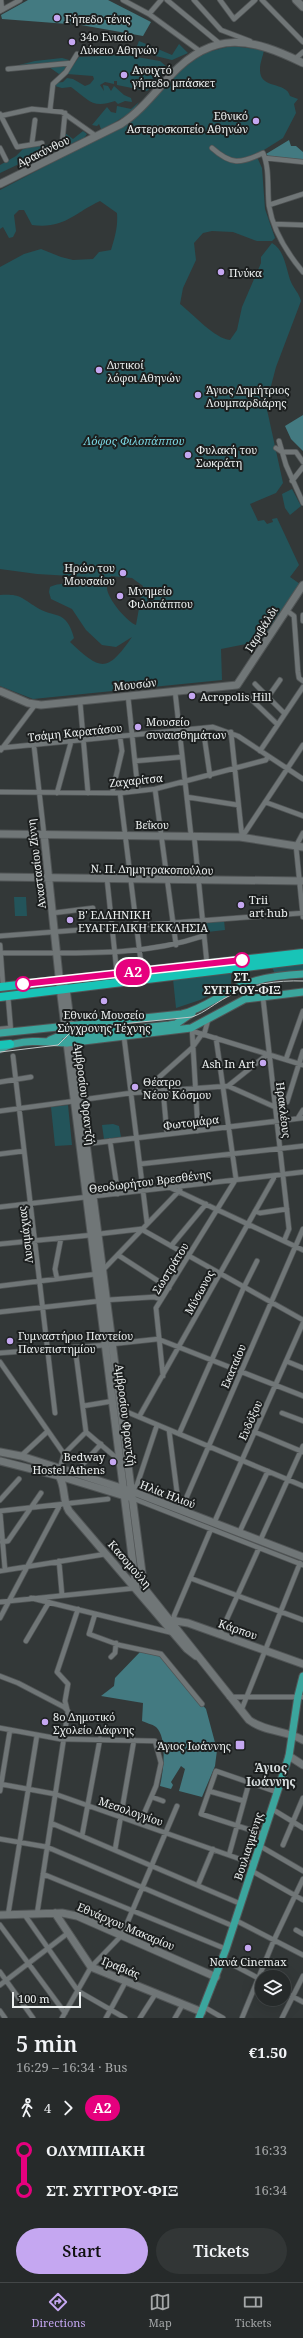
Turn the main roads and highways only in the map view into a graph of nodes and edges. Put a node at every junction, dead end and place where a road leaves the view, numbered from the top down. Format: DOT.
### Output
graph roads {
  1 [pos="296,0"];
  2 [pos="303,7"];
  3 [pos="303,63"];
  4 [pos="0,184"];
  5 [pos="303,585"];
  6 [pos="237,685"];
  7 [pos="0,691"];
  8 [pos="0,834"];
  9 [pos="44,834"];
  10 [pos="300,847"];
  11 [pos="0,876"];
  12 [pos="49,878"];
  13 [pos="301,881"];
  14 [pos="303,953"];
  15 [pos="303,960"];
  16 [pos="303,974"];
  17 [pos="61,979"];
  18 [pos="2,986"];
  19 [pos="64,990"];
  20 [pos="303,992"];
  21 [pos="4,996"];
  22 [pos="0,1033"];
  23 [pos="69,1035"];
  24 [pos="0,1044"];
  25 [pos="10,1044"];
  26 [pos="0,1050"];
  27 [pos="77,1100"];
  28 [pos="90,1197"];
  29 [pos="109,1344"];
  30 [pos="0,1452"];
  31 [pos="0,1461"];
  32 [pos="60,1472"];
  33 [pos="128,1494"];
  34 [pos="302,1560"];
  35 [pos="136,1588"];
  36 [pos="147,1593"];
  37 [pos="170,1620"];
  38 [pos="188,1623"];
  39 [pos="180,1634"];
  40 [pos="303,1664"];
  41 [pos="303,1676"];
  42 [pos="300,1696"];
  43 [pos="293,1735"];
  44 [pos="303,1740"];
  45 [pos="289,1756"];
  46 [pos="303,1764"];
  47 [pos="55,1913"];
  48 [pos="0,1915"];
  49 [pos="216,1977"];
  50 [pos="202,2012"];
  1 -- 2 [label="main road"];
  3 -- 4 [label="main road, Αρακύνθου"];
  5 -- 6 [label="main road, Γαριβάλδι"];
  6 -- 7 [label="main road, Μουσών"];
  8 -- 9 [label="main road, Βεΐκου"];
  9 -- 10 [label="main road, Βεΐκου"];
  9 -- 12 [label="main road, Αναστασίου Ζίννη"];
  11 -- 12 [label="main road, Ν. Π. Δημητρακοπούλου"];
  12 -- 13 [label="main road, Ν. Π. Δημητρακοπούλου"];
  12 -- 17 [label="main road, Αναστασίου Ζίννη"];
  14 -- 17 [label="highway"];
  15 -- 19 [label="highway"];
  16 -- 23 [label="main road"];
  17 -- 18 [label="highway"];
  17 -- 19 [label="main road, Αμβροσίου Φραντζή"];
  19 -- 21 [label="highway"];
  19 -- 23 [label="main road, Αμβροσίου Φραντζή"];
  20 -- 23 [label="main road"];
  22 -- 23 [label="main road"];
  23 -- 25 [label="main road"];
  23 -- 27 [label="main road, Αμβροσίου Φραντζή"];
  24 -- 25 [label="highway"];
  25 -- 26 [label="main road"];
  27 -- 28 [label="main road, Αμβροσίου Φραντζή"];
  27 -- 28 [label="main road, Αμβροσίου Φραντζή"];
  28 -- 29 [label="main road, Αμβροσίου Φραντζή"];
  29 -- 33 [label="main road, Αμβροσίου Φραντζή"];
  29 -- 33 [label="main road, Αμβροσίου Φραντζή"];
  30 -- 32 [label="main road, Ηλία Ηλιού"];
  31 -- 32 [label="main road, Ηλία Ηλιού"];
  32 -- 33 [label="main road, Ηλία Ηλιού"];
  32 -- 33 [label="main road, Ηλία Ηλιού"];
  32 -- 35 [label="main road, Κασομούλη"];
  33 -- 34 [label="main road, Ηλία Ηλιού"];
  33 -- 35 [label="main road, Αμβροσίου Φραντζή"];
  33 -- 36 [label="main road, Αμβροσίου Φραντζή"];
  35 -- 37 [label="main road, Κασομούλη"];
  36 -- 37 [label="main road, Κασομούλη"];
  37 -- 38 [label="main road, Κάρπου"];
  37 -- 39 [label="main road, Κασομούλη"];
  38 -- 39 [label="main road"];
  38 -- 40 [label="main road, Κάρπου"];
  39 -- 43 [label="main road, Κασομούλη"];
  41 -- 42 [label="main road, Βουλιαγμένης"];
  42 -- 43 [label="main road, Βουλιαγμένης"];
  43 -- 44 [label="main road, Κασομούλη"];
  43 -- 45 [label="main road, Βουλιαγμένης"];
  45 -- 46 [label="main road"];
  45 -- 49 [label="main road, Βουλιαγμένης"];
  47 -- 48 [label="main road, Εθνάρχου Μακαρίου"];
  47 -- 49 [label="main road, Εθνάρχου Μακαρίου"];
  47 -- 50 [label="main road, Γραβιάς"];
  49 -- 50 [label="main road, Βουλιαγμένης"];
}
